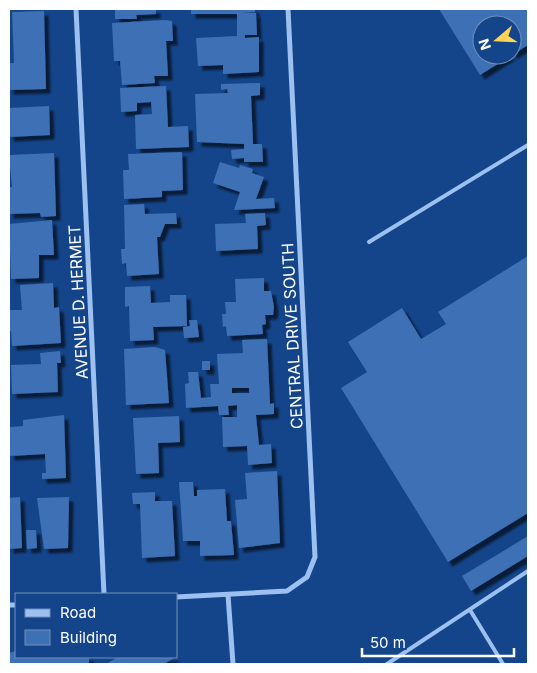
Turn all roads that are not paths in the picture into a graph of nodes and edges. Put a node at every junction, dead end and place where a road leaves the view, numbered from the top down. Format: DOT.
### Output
graph roads {
  1 [pos="76,9"];
  2 [pos="288,9"];
  3 [pos="528,144"];
  4 [pos="369,242"];
  5 [pos="528,571"];
  6 [pos="104,593"];
  7 [pos="228,595"];
  8 [pos="178,597"];
  9 [pos="470,610"];
  10 [pos="233,664"];
  11 [pos="388,664"];
  12 [pos="503,664"];
  1 -- 6 [label="street, AVENUE D. HERMET"];
  2 -- 7 [label="street, CENTRAL DRIVE SOUTH"];
  3 -- 4 [label="lane"];
  5 -- 9 [label="lane"];
  7 -- 8 [label="street, CENTRAL DRIVE SOUTH"];
  7 -- 10 [label="street"];
  9 -- 11 [label="lane"];
  9 -- 12 [label="lane"];
}
